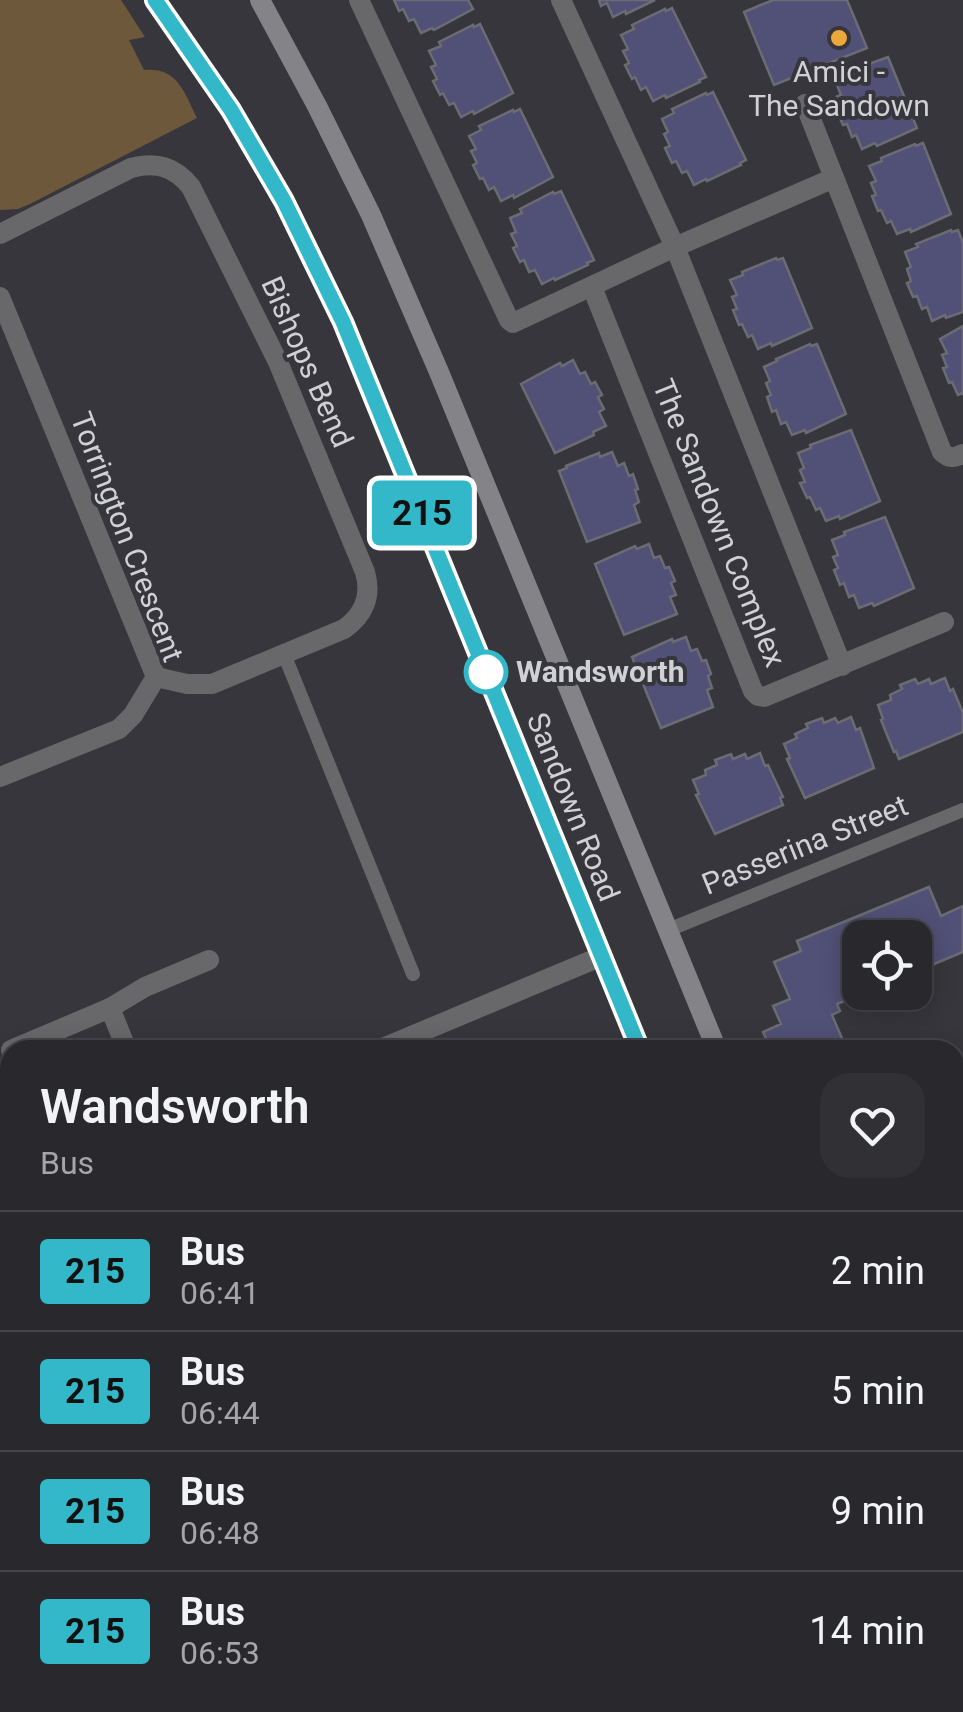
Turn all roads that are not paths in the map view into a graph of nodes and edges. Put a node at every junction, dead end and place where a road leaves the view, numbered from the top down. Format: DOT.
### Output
graph roads {
  1 [pos="154,0"];
  2 [pos="260,0"];
  3 [pos="359,0"];
  4 [pos="561,0"];
  5 [pos="805,104"];
  6 [pos="834,178"];
  7 [pos="0,234"];
  8 [pos="675,247"];
  9 [pos="592,286"];
  10 [pos="0,297"];
  11 [pos="963,454"];
  12 [pos="944,622"];
  13 [pos="284,654"];
  14 [pos="842,666"];
  15 [pos="156,677"];
  16 [pos="0,778"];
  17 [pos="963,810"];
  18 [pos="668,930"];
  19 [pos="602,956"];
  20 [pos="208,960"];
  21 [pos="413,974"];
  22 [pos="110,1008"];
  23 [pos="34,1040"];
  24 [pos="123,1040"];
  25 [pos="402,1040"];
  26 [pos="636,1040"];
  27 [pos="713,1040"];
  1 -- 19 [label="main road, Sandown Road"];
  2 -- 18 [label="main road, Sandown Road"];
  3 -- 9 [label="street"];
  4 -- 8 [label="street, The Sandown Complex"];
  5 -- 6 [label="street"];
  6 -- 8 [label="street"];
  6 -- 11 [label="street"];
  7 -- 13 [label="street, Bishops Bend"];
  8 -- 9 [label="street"];
  8 -- 14 [label="street, The Sandown Complex"];
  9 -- 14 [label="street, The Sandown Complex"];
  10 -- 15 [label="street, Torrington Crescent"];
  12 -- 14 [label="street, The Sandown Complex"];
  13 -- 15 [label="street, Bishops Bend"];
  13 -- 21 [label="lane"];
  15 -- 16 [label="street, Torrington Crescent"];
  17 -- 18 [label="lane, Passerina Street"];
  18 -- 27 [label="main road, Sandown Road"];
  19 -- 25 [label="street"];
  19 -- 26 [label="main road, Sandown Road"];
  20 -- 22 [label="street"];
  22 -- 23 [label="street"];
  22 -- 24 [label="street"];
}
